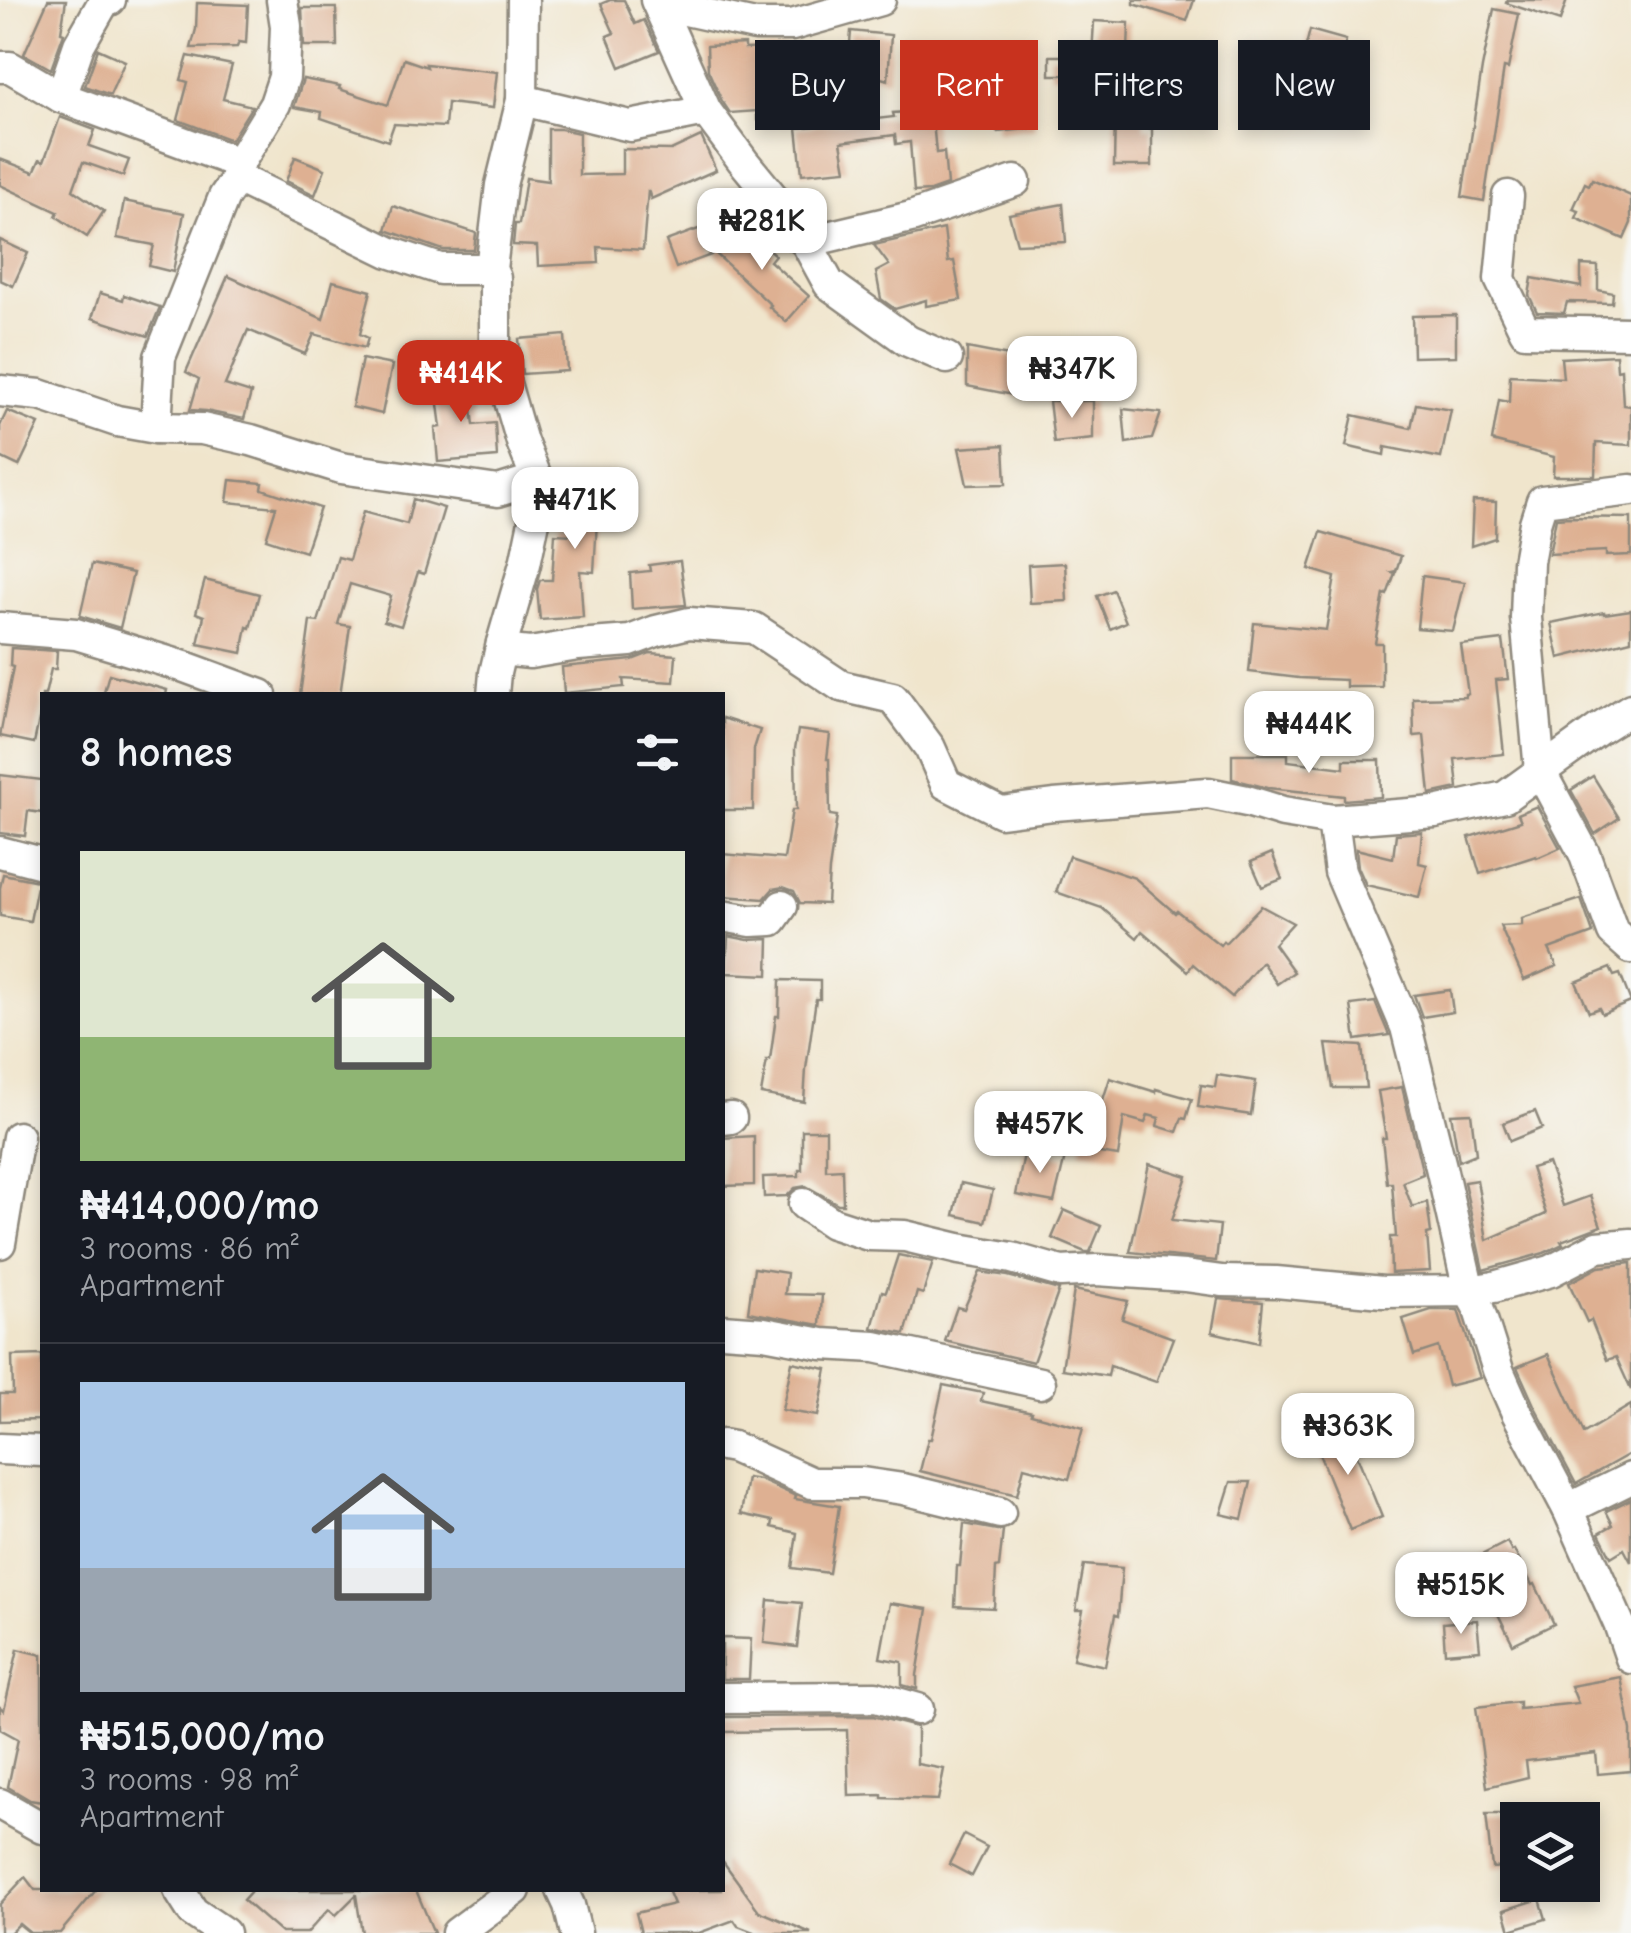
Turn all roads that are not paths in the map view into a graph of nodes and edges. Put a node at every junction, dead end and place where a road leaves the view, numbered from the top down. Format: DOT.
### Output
graph roads {
  1 [pos="110,0"];
  2 [pos="282,0"];
  3 [pos="524,0"];
  4 [pos="880,0"];
  5 [pos="670,3"];
  6 [pos="0,67"];
  7 [pos="61,97"];
  8 [pos="522,100"];
  9 [pos="706,111"];
  10 [pos="238,170"];
  11 [pos="1015,181"];
  12 [pos="1508,196"];
  13 [pos="806,242"];
  14 [pos="492,269"];
  15 [pos="1631,333"];
  16 [pos="947,358"];
  17 [pos="0,392"];
  18 [pos="156,428"];
  19 [pos="537,479"];
  20 [pos="1631,490"];
  21 [pos="0,628"];
  22 [pos="502,643"];
  23 [pos="253,692"];
  24 [pos="493,692"];
  25 [pos="1631,709"];
  26 [pos="1540,771"];
  27 [pos="1333,820"];
  28 [pos="0,852"];
  29 [pos="40,862"];
  30 [pos="782,906"];
  31 [pos="725,917"];
  32 [pos="1631,948"];
  33 [pos="20,1137"];
  34 [pos="804,1204"];
  35 [pos="0,1243"];
  36 [pos="1631,1244"];
  37 [pos="1468,1292"];
  38 [pos="725,1330"];
  39 [pos="1040,1383"];
  40 [pos="725,1446"];
  41 [pos="0,1449"];
  42 [pos="40,1451"];
  43 [pos="1631,1478"];
  44 [pos="1568,1509"];
  45 [pos="1000,1513"];
  46 [pos="1631,1658"];
  47 [pos="725,1698"];
  48 [pos="918,1709"];
  49 [pos="0,1804"];
  50 [pos="40,1827"];
  51 [pos="512,1892"];
  52 [pos="563,1892"];
  53 [pos="189,1912"];
  54 [pos="224,1933"];
  55 [pos="457,1933"];
  56 [pos="576,1933"];
  1 -- 7 [label="street"];
  2 -- 10 [label="street"];
  3 -- 8 [label="street"];
  4 -- 5 [label="street"];
  5 -- 9 [label="street"];
  6 -- 7 [label="street"];
  7 -- 10 [label="street"];
  8 -- 9 [label="street"];
  8 -- 14 [label="street"];
  9 -- 13 [label="street"];
  10 -- 14 [label="street"];
  10 -- 18 [label="street"];
  11 -- 13 [label="street"];
  12 -- 15 [label="street"];
  13 -- 16 [label="street"];
  14 -- 19 [label="street"];
  17 -- 18 [label="street"];
  18 -- 19 [label="street"];
  19 -- 22 [label="street"];
  20 -- 26 [label="street"];
  21 -- 23 [label="street"];
  22 -- 24 [label="street"];
  22 -- 27 [label="street"];
  25 -- 26 [label="street"];
  26 -- 27 [label="street"];
  26 -- 32 [label="street"];
  27 -- 37 [label="street"];
  28 -- 29 [label="street"];
  30 -- 31 [label="street"];
  33 -- 35 [label="street"];
  34 -- 37 [label="street"];
  36 -- 37 [label="street"];
  37 -- 44 [label="street"];
  38 -- 39 [label="street"];
  40 -- 45 [label="street"];
  41 -- 42 [label="street"];
  43 -- 44 [label="street"];
  44 -- 46 [label="street"];
  47 -- 48 [label="street"];
  49 -- 50 [label="street"];
  51 -- 55 [label="street"];
  52 -- 56 [label="street"];
  53 -- 54 [label="street"];
}
